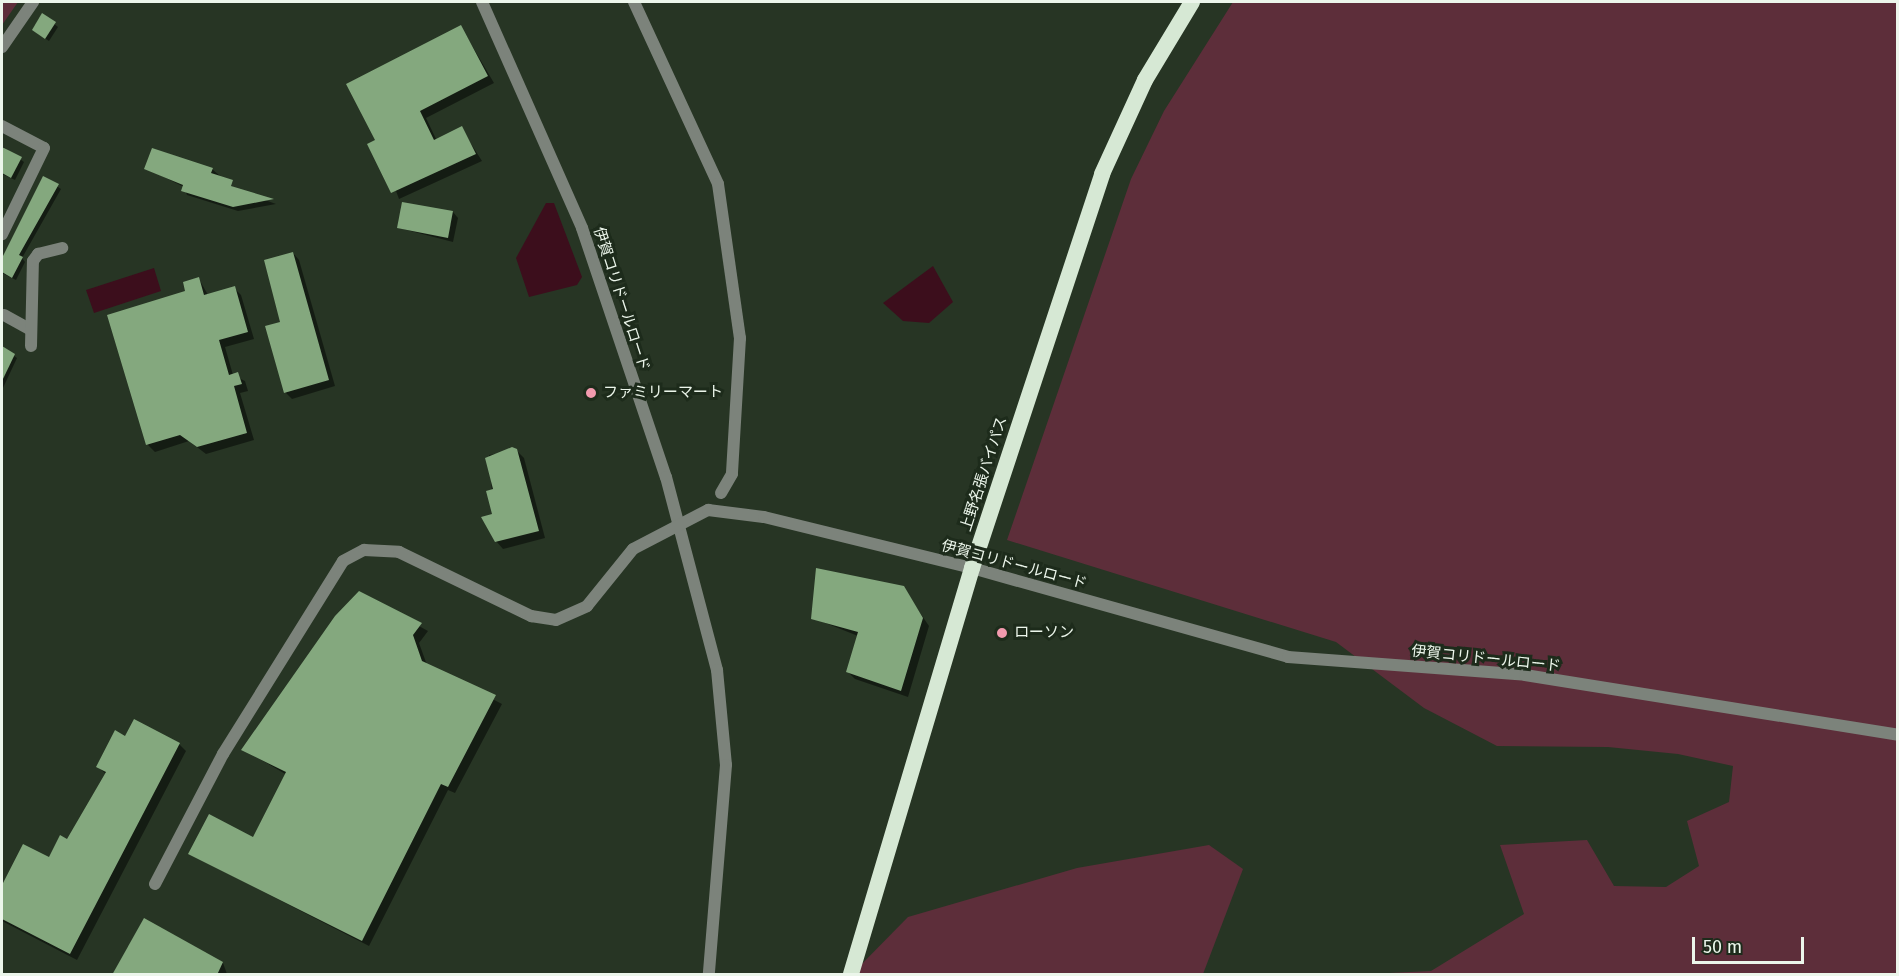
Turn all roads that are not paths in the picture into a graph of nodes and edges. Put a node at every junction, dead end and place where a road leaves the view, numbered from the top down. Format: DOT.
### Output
graph roads {
  1 [pos="33,2"];
  2 [pos="482,2"];
  3 [pos="634,2"];
  4 [pos="1192,2"];
  5 [pos="3,41"];
  6 [pos="2,126"];
  7 [pos="2,234"];
  8 [pos="62,248"];
  9 [pos="2,316"];
  10 [pos="29,329"];
  11 [pos="31,345"];
  12 [pos="721,493"];
  13 [pos="676,524"];
  14 [pos="972,568"];
  15 [pos="1898,735"];
  16 [pos="155,884"];
  17 [pos="710,975"];
  18 [pos="851,975"];
  1 -- 5 [label="street"];
  2 -- 13 [label="street, 伊賀コリドールロード"];
  3 -- 12 [label="street"];
  4 -- 14 [label="highway, 上野名張バイパス"];
  6 -- 7 [label="street"];
  8 -- 10 [label="street"];
  9 -- 10 [label="street"];
  10 -- 11 [label="street"];
  13 -- 14 [label="street, 伊賀コリドールロード"];
  13 -- 16 [label="street"];
  13 -- 17 [label="street"];
  14 -- 15 [label="street, 伊賀コリドールロード"];
  14 -- 18 [label="highway, 上野名張バイパス"];
}
